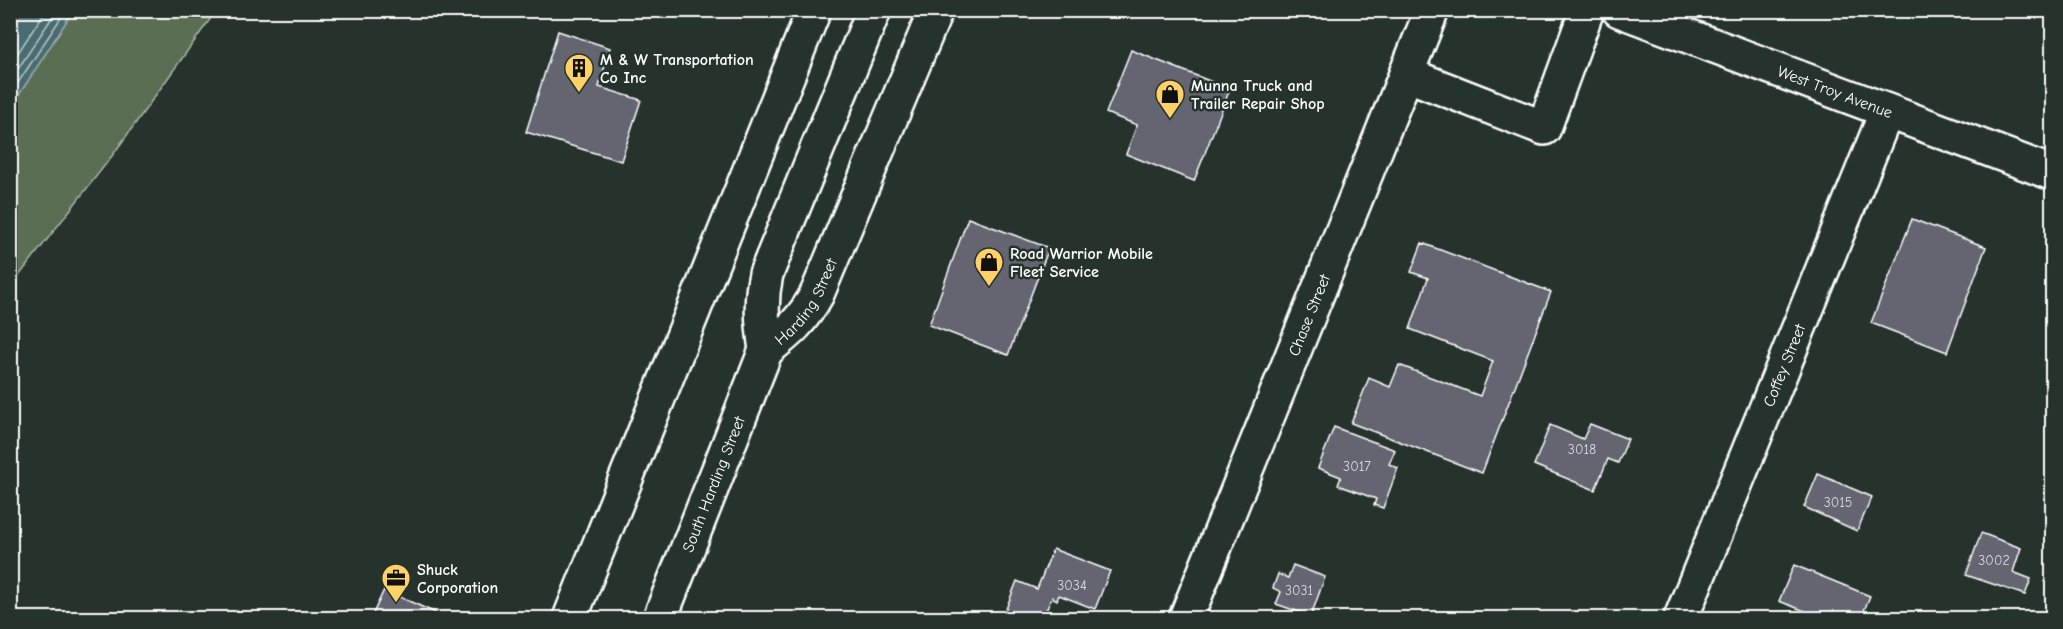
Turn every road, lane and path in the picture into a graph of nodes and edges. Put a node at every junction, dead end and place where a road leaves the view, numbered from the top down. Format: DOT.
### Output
graph roads {
  1 [pos="814,10"];
  2 [pos="874,10"];
  3 [pos="936,10"];
  4 [pos="1432,10"];
  5 [pos="1587,10"];
  6 [pos="1619,10"];
  7 [pos="1406,75"];
  8 [pos="1887,111"];
  9 [pos="2052,173"];
  10 [pos="766,350"];
  11 [pos="570,618"];
  12 [pos="660,618"];
  13 [pos="1186,618"];
  14 [pos="1681,618"];
  1 -- 11 [label="main road"];
  2 -- 10 [label="main road, Harding Street"];
  3 -- 10 [label="main road, Harding Street"];
  4 -- 7 [label="main road, Chase Street"];
  5 -- 7 [label="main road"];
  6 -- 8 [label="main road, West Troy Avenue"];
  7 -- 13 [label="main road, Chase Street"];
  8 -- 9 [label="main road, West Troy Avenue"];
  8 -- 14 [label="main road, Coffey Street"];
  10 -- 12 [label="main road, South Harding Street"];
}
